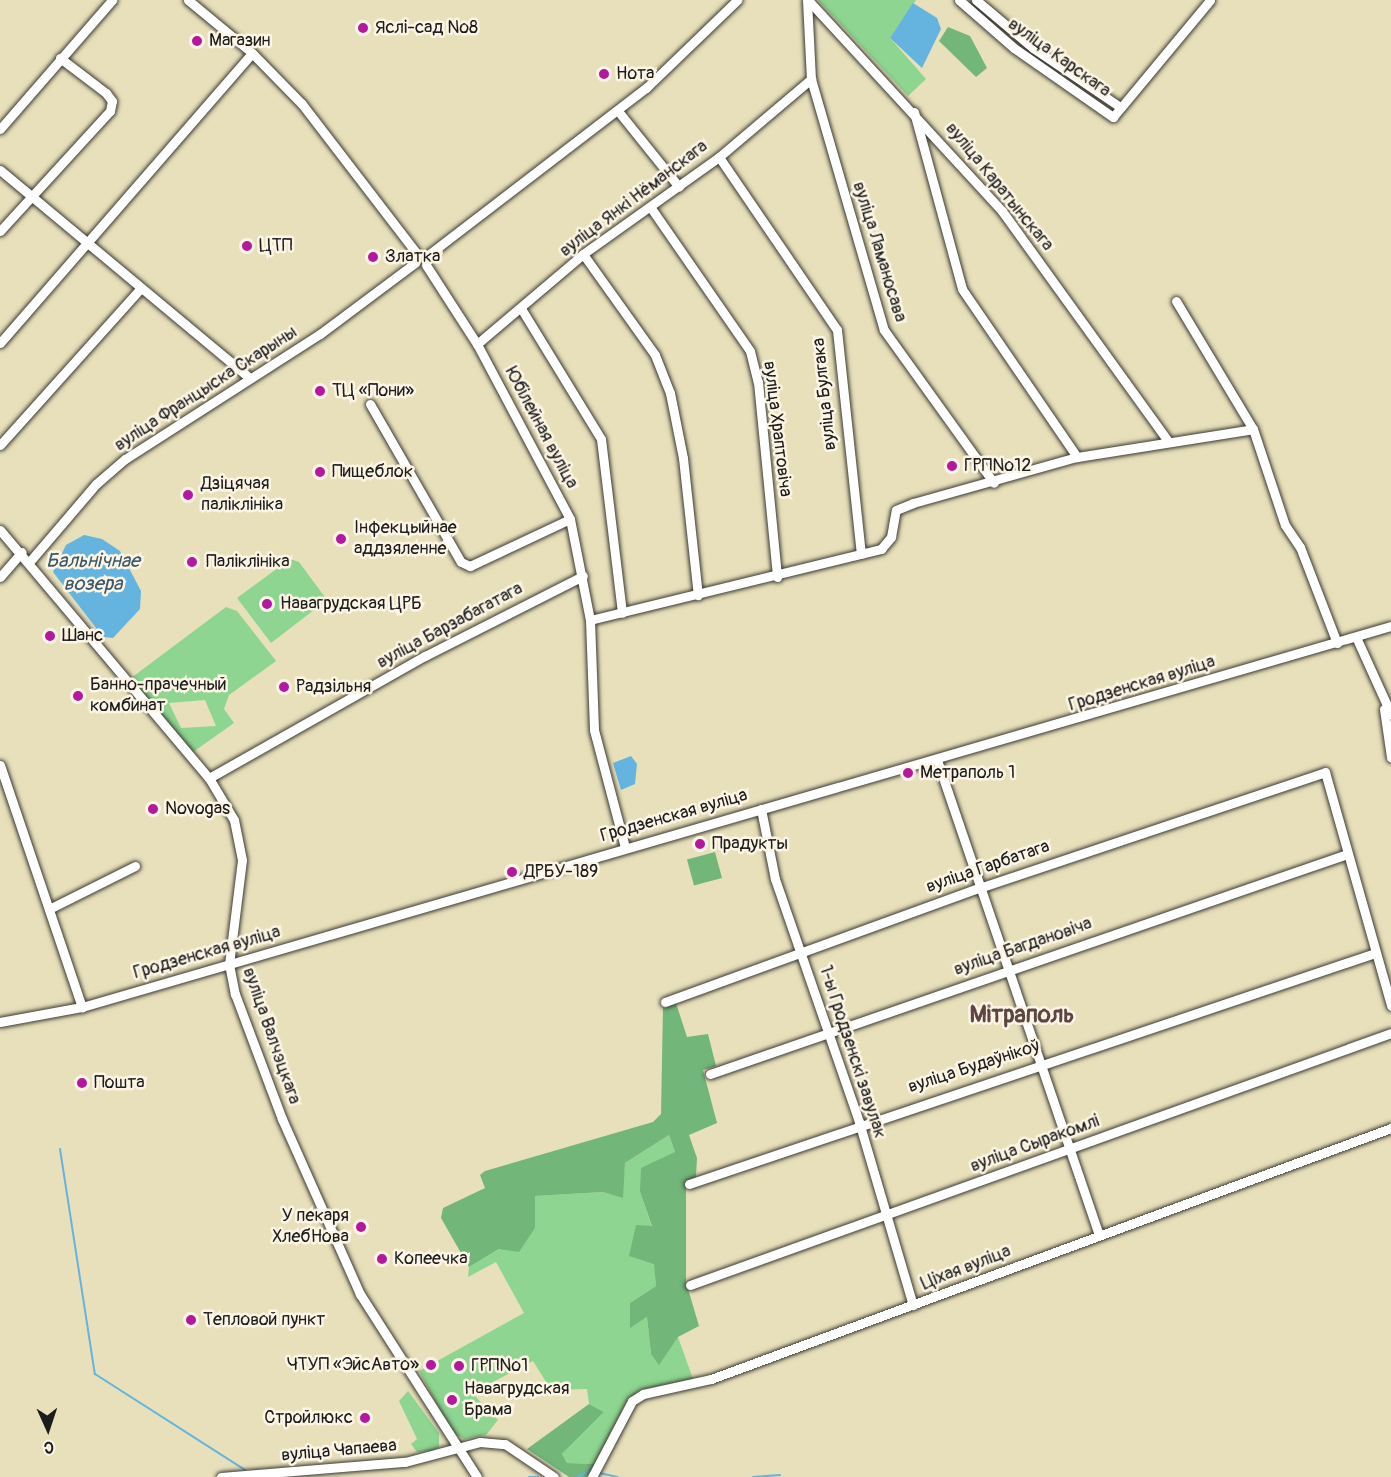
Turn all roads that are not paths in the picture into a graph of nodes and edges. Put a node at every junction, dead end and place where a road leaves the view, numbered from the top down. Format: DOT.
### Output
graph roads {
  1 [pos="112,0"];
  2 [pos="188,0"];
  3 [pos="737,0"];
  4 [pos="808,0"];
  5 [pos="959,0"];
  6 [pos="976,0"];
  7 [pos="1210,0"];
  8 [pos="252,53"];
  9 [pos="60,58"];
  10 [pos="811,79"];
  11 [pos="1120,107"];
  12 [pos="913,109"];
  13 [pos="618,111"];
  14 [pos="0,129"];
  15 [pos="719,157"];
  16 [pos="0,170"];
  17 [pos="679,187"];
  18 [pos="31,198"];
  19 [pos="651,208"];
  20 [pos="0,231"];
  21 [pos="83,242"];
  22 [pos="582,254"];
  23 [pos="416,259"];
  24 [pos="427,260"];
  25 [pos="141,288"];
  26 [pos="1176,301"];
  27 [pos="522,310"];
  28 [pos="0,343"];
  29 [pos="477,344"];
  30 [pos="250,378"];
  31 [pos="370,404"];
  32 [pos="1252,429"];
  33 [pos="1167,440"];
  34 [pos="0,445"];
  35 [pos="1077,457"];
  36 [pos="994,483"];
  37 [pos="570,519"];
  38 [pos="0,530"];
  39 [pos="22,552"];
  40 [pos="861,554"];
  41 [pos="31,560"];
  42 [pos="583,576"];
  43 [pos="0,577"];
  44 [pos="777,577"];
  45 [pos="698,595"];
  46 [pos="622,613"];
  47 [pos="590,621"];
  48 [pos="1391,626"];
  49 [pos="1356,637"];
  50 [pos="1337,643"];
  51 [pos="1387,712"];
  52 [pos="1391,757"];
  53 [pos="937,760"];
  54 [pos="0,765"];
  55 [pos="209,778"];
  56 [pos="761,809"];
  57 [pos="625,847"];
  58 [pos="1347,854"];
  59 [pos="135,866"];
  60 [pos="979,888"];
  61 [pos="51,908"];
  62 [pos="801,951"];
  63 [pos="1375,953"];
  64 [pos="229,964"];
  65 [pos="1007,970"];
  66 [pos="665,1002"];
  67 [pos="1391,1006"];
  68 [pos="82,1007"];
  69 [pos="0,1022"];
  70 [pos="827,1030"];
  71 [pos="1391,1033"];
  72 [pos="1039,1062"];
  73 [pos="710,1074"];
  74 [pos="859,1122"];
  75 [pos="1391,1128"];
  76 [pos="1068,1149"];
  77 [pos="689,1184"];
  78 [pos="884,1217"];
  79 [pos="1099,1235"];
  80 [pos="690,1285"];
  81 [pos="913,1305"];
  82 [pos="458,1449"];
  83 [pos="240,1476"];
  84 [pos="221,1477"];
  85 [pos="477,1477"];
  86 [pos="554,1477"];
  87 [pos="592,1477"];
  1 -- 9 [label="street"];
  2 -- 8 [label="street"];
  3 -- 13 [label="street"];
  4 -- 10 [label="street, вуліца Ламаносава"];
  4 -- 12 [label="street, вуліца Каратынскага"];
  5 -- 11 [label="street, вуліца Карскага"];
  6 -- 11 [label="street, вуліца Карскага"];
  7 -- 11 [label="street"];
  8 -- 21 [label="street"];
  8 -- 23 [label="street"];
  9 -- 14 [label="street"];
  9 -- 18 [label="street"];
  10 -- 15 [label="street, вуліца Янкі Нёманскага"];
  10 -- 36 [label="street, вуліца Ламаносава"];
  12 -- 33 [label="street, вуліца Каратынскага"];
  12 -- 35 [label="street"];
  13 -- 17 [label="street"];
  13 -- 24 [label="street"];
  15 -- 17 [label="street, вуліца Янкі Нёманскага"];
  15 -- 40 [label="street, вуліца Булгака"];
  16 -- 18 [label="street"];
  17 -- 19 [label="street, вуліца Янкі Нёманскага"];
  18 -- 20 [label="street"];
  18 -- 21 [label="street"];
  19 -- 22 [label="street, вуліца Янкі Нёманскага"];
  19 -- 44 [label="street, вуліца Храптовіча"];
  21 -- 25 [label="street"];
  21 -- 28 [label="street"];
  22 -- 27 [label="street, вуліца Янкі Нёманскага"];
  22 -- 45 [label="street"];
  23 -- 24 [label="street"];
  23 -- 30 [label="street, вуліца Францыска Скарыны"];
  24 -- 29 [label="street, Юбілейная вуліца"];
  25 -- 30 [label="street"];
  25 -- 34 [label="street"];
  26 -- 32 [label="street"];
  27 -- 29 [label="street, вуліца Янкі Нёманскага"];
  27 -- 46 [label="street"];
  29 -- 37 [label="street, Юбілейная вуліца"];
  30 -- 41 [label="street, вуліца Францыска Скарыны"];
  31 -- 37 [label="street"];
  32 -- 33 [label="street"];
  32 -- 50 [label="street"];
  33 -- 35 [label="street"];
  35 -- 36 [label="street"];
  36 -- 40 [label="street"];
  37 -- 42 [label="street, Юбілейная вуліца"];
  38 -- 39 [label="street, вуліца Валчэцкага"];
  39 -- 41 [label="street, вуліца Валчэцкага"];
  39 -- 43 [label="street"];
  40 -- 44 [label="street"];
  41 -- 55 [label="street, вуліца Валчэцкага"];
  42 -- 47 [label="street, Юбілейная вуліца"];
  42 -- 55 [label="street, вуліца Барзабагатага"];
  44 -- 45 [label="street"];
  45 -- 46 [label="street"];
  46 -- 47 [label="street"];
  47 -- 57 [label="street, Юбілейная вуліца"];
  48 -- 49 [label="street, Гродзенская вуліца"];
  49 -- 50 [label="street, Гродзенская вуліца"];
  49 -- 51 [label="street"];
  50 -- 53 [label="street, Гродзенская вуліца"];
  51 -- 52 [label="street"];
  53 -- 56 [label="street, Гродзенская вуліца"];
  53 -- 60 [label="street"];
  54 -- 61 [label="street"];
  55 -- 64 [label="street, вуліца Валчэцкага"];
  56 -- 57 [label="street, Гродзенская вуліца"];
  56 -- 62 [label="street, 1-ы Гродзенскі завулак"];
  57 -- 64 [label="street, Гродзенская вуліца"];
  58 -- 60 [label="street, вуліца Гарбатага"];
  58 -- 63 [label="street"];
  58 -- 65 [label="street, вуліца Багдановіча"];
  59 -- 61 [label="street"];
  60 -- 62 [label="street, вуліца Гарбатага"];
  60 -- 65 [label="street"];
  61 -- 68 [label="street"];
  62 -- 66 [label="street, вуліца Гарбатага"];
  62 -- 70 [label="street, 1-ы Гродзенскі завулак"];
  63 -- 67 [label="street"];
  63 -- 72 [label="street, вуліца Будаўнікоў"];
  64 -- 68 [label="street, Гродзенская вуліца"];
  64 -- 82 [label="street, вуліца Валчэцкага"];
  65 -- 70 [label="street, вуліца Багдановіча"];
  65 -- 72 [label="street"];
  68 -- 69 [label="street, Гродзенская вуліца"];
  70 -- 73 [label="street, вуліца Багдановіча"];
  70 -- 74 [label="street, 1-ы Гродзенскі завулак"];
  71 -- 76 [label="street, вуліца Сыракомлі"];
  72 -- 74 [label="street, вуліца Будаўнікоў"];
  72 -- 76 [label="street"];
  74 -- 77 [label="street, вуліца Будаўнікоў"];
  74 -- 78 [label="street, 1-ы Гродзенскі завулак"];
  75 -- 79 [label="street, Ціхая вуліца"];
  76 -- 78 [label="street, вуліца Сыракомлі"];
  76 -- 79 [label="street"];
  78 -- 80 [label="street, вуліца Сыракомлі"];
  78 -- 81 [label="street, 1-ы Гродзенскі завулак"];
  79 -- 81 [label="street, Ціхая вуліца"];
  81 -- 87 [label="street, Ціхая вуліца"];
  82 -- 83 [label="street, вуліца Чапаева"];
  82 -- 85 [label="street, вуліца Валчэцкага"];
  82 -- 86 [label="street, вуліца Чапаева"];
  83 -- 84 [label="street, вуліца Чапаева"];
}
